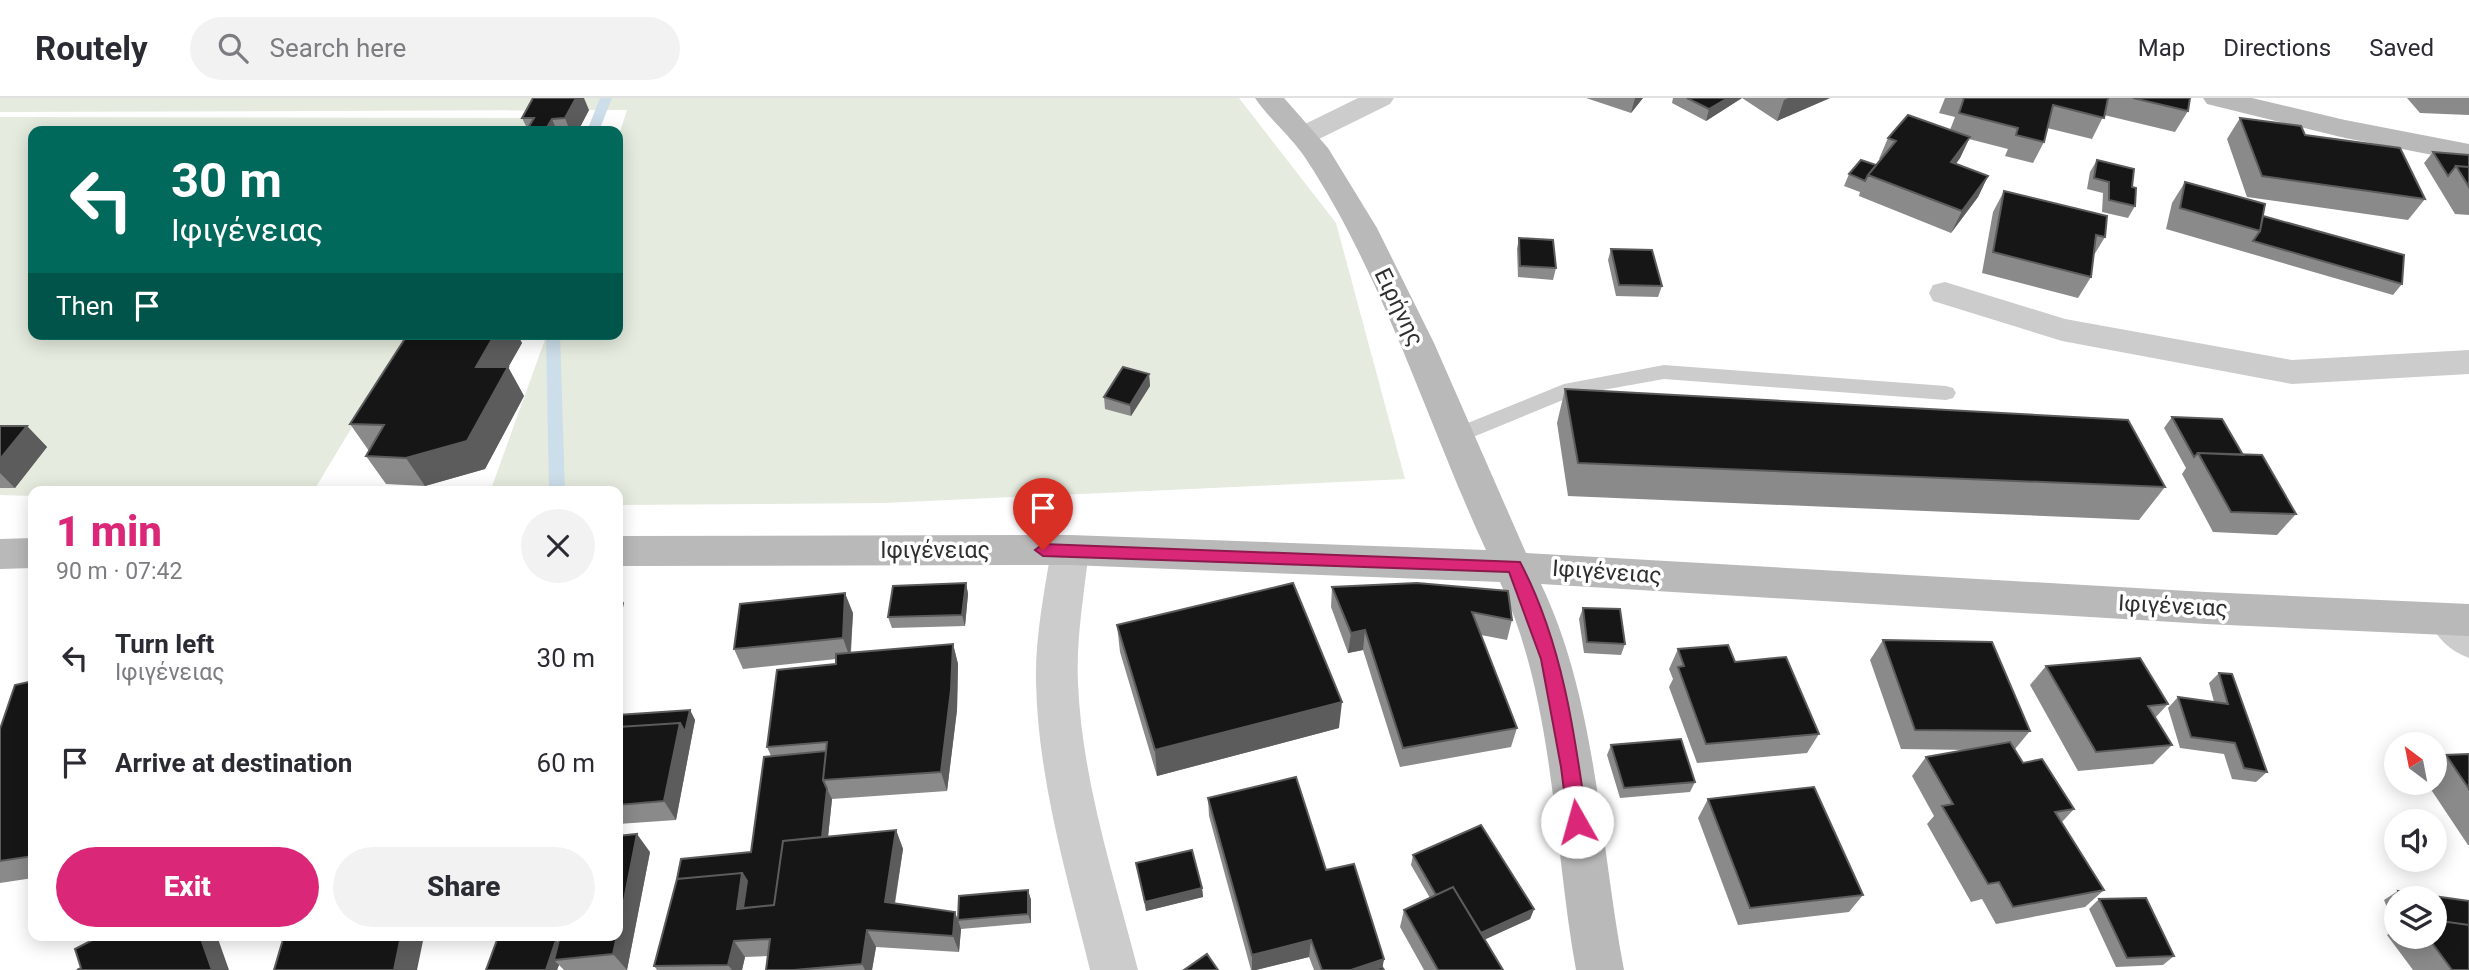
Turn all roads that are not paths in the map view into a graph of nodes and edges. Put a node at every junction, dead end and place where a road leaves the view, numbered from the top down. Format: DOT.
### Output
graph roads {
  1 [pos="1269,98"];
  2 [pos="1380,98"];
  3 [pos="2217,98"];
  4 [pos="1303,136"];
  5 [pos="2469,153"];
  6 [pos="1945,293"];
  7 [pos="2469,362"];
  8 [pos="1946,393"];
  9 [pos="1456,436"];
  10 [pos="1070,550"];
  11 [pos="623,551"];
  12 [pos="28,553"];
  13 [pos="0,554"];
  14 [pos="1514,566"];
  15 [pos="2462,627"];
  16 [pos="1114,970"];
  17 [pos="1600,970"];
  1 -- 4 [label="street, Ειρήνης"];
  2 -- 4 [label="street"];
  3 -- 5 [label="street"];
  4 -- 9 [label="street, Ειρήνης"];
  6 -- 7 [label="street"];
  8 -- 9 [label="lane"];
  9 -- 14 [label="street, Ειρήνης"];
  10 -- 11 [label="street, Ιφιγένειας"];
  10 -- 14 [label="street, Ιφιγένειας"];
  10 -- 16 [label="street"];
  12 -- 13 [label="street"];
  14 -- 15 [label="street, Ιφιγένειας"];
  14 -- 17 [label="street, Ειρήνης"];
}
